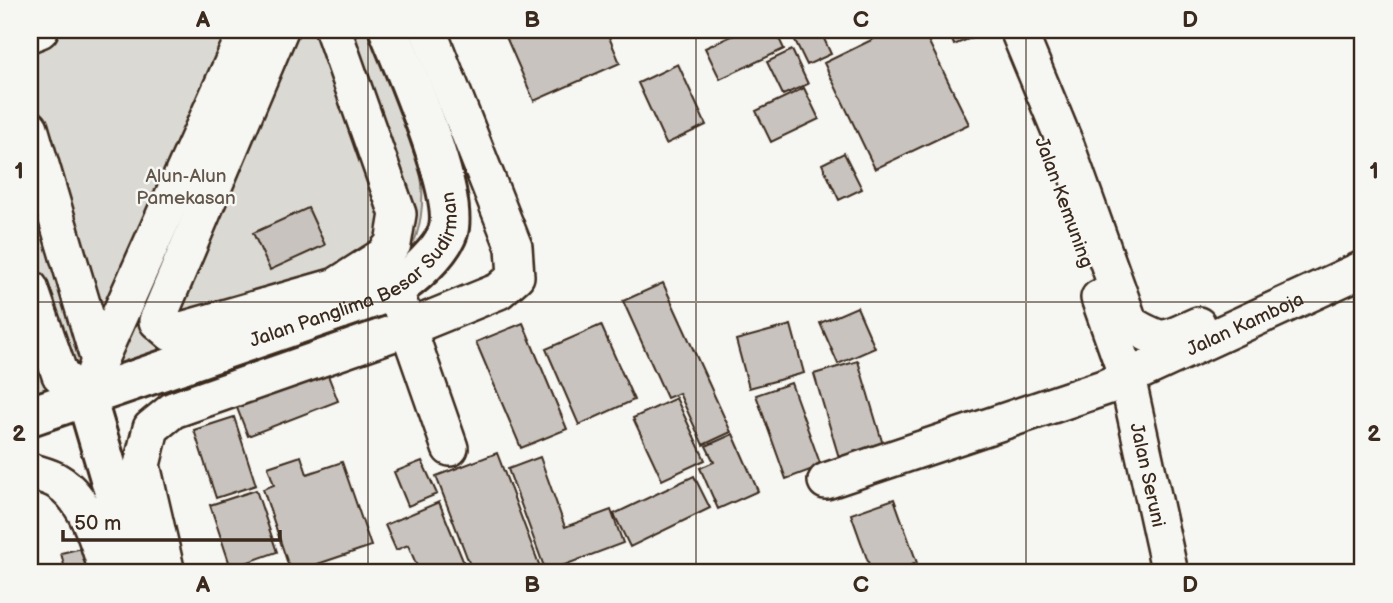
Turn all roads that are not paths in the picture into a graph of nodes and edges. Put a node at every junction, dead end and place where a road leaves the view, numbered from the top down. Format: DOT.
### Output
graph roads {
  1 [pos="40,30"];
  2 [pos="247,30"];
  3 [pos="280,30"];
  4 [pos="333,30"];
  5 [pos="388,30"];
  6 [pos="428,30"];
  7 [pos="998,30"];
  8 [pos="1018,30"];
  9 [pos="30,34"];
  10 [pos="30,128"];
  11 [pos="1363,249"];
  12 [pos="1363,270"];
  13 [pos="30,288"];
  14 [pos="394,289"];
  15 [pos="408,328"];
  16 [pos="99,360"];
  17 [pos="1116,382"];
  18 [pos="86,397"];
  19 [pos="30,416"];
  20 [pos="450,448"];
  21 [pos="30,471"];
  22 [pos="826,481"];
  23 [pos="107,573"];
  24 [pos="138,573"];
  25 [pos="167,573"];
  26 [pos="1150,573"];
  27 [pos="1170,573"];
  1 -- 9 [label="street"];
  2 -- 16 [label="street"];
  3 -- 4 [label="street"];
  5 -- 14 [label="highway, Jalan Panglima Besar Sudirman"];
  6 -- 15 [label="street"];
  7 -- 17 [label="street, Jalan Kemuning"];
  8 -- 11 [label="street"];
  10 -- 16 [label="street"];
  12 -- 17 [label="street, Jalan Kamboja"];
  13 -- 18 [label="street"];
  14 -- 15 [label="street"];
  14 -- 18 [label="highway, Jalan Panglima Besar Sudirman"];
  15 -- 20 [label="street"];
  15 -- 25 [label="street"];
  16 -- 18 [label="street"];
  17 -- 22 [label="street, Jalan Kamboja"];
  17 -- 26 [label="street"];
  17 -- 27 [label="street, Jalan Seruni"];
  18 -- 19 [label="highway, Jalan Panglima Besar Sudirman"];
  18 -- 24 [label="highway"];
  21 -- 23 [label="street"];
}
